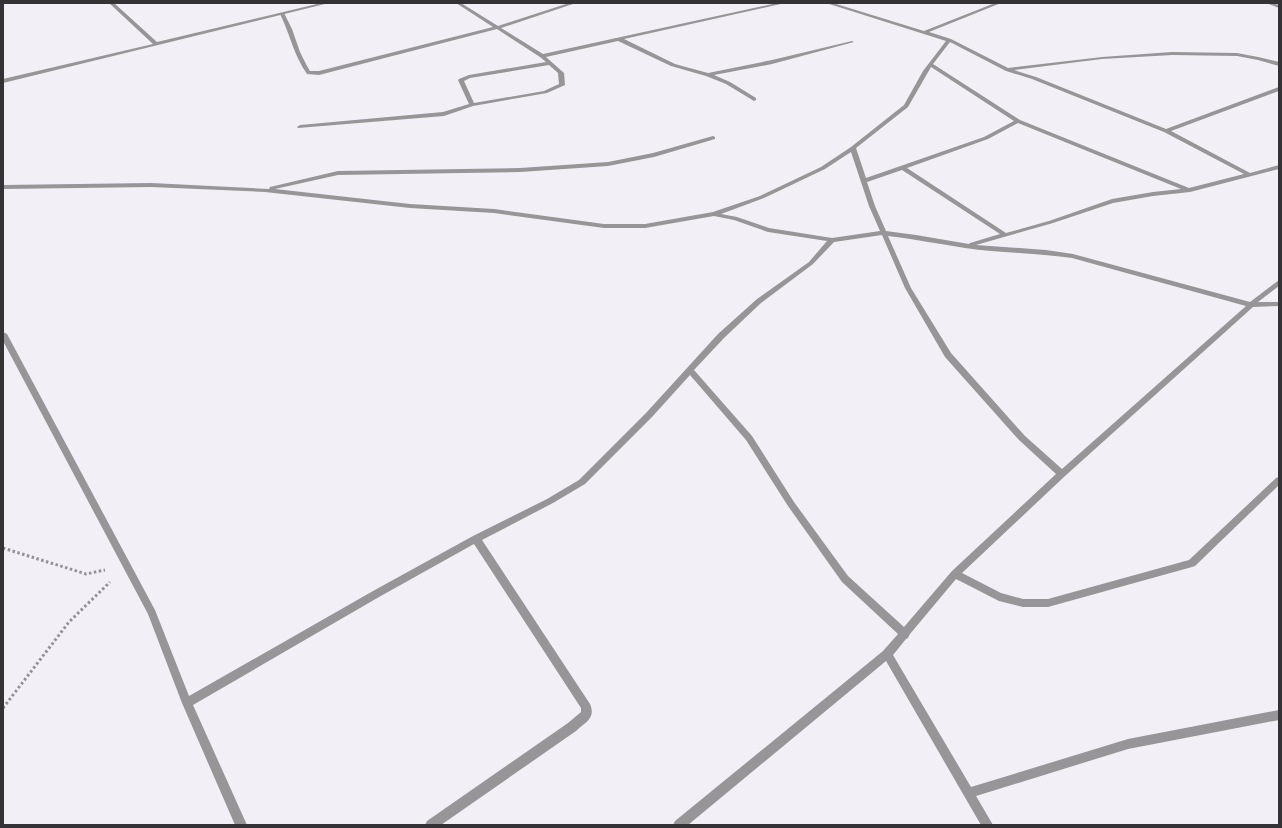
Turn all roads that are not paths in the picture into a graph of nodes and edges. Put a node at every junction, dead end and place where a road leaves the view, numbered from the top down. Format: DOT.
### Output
graph roads {
  1 [pos="111,3"];
  2 [pos="327,3"];
  3 [pos="458,3"];
  4 [pos="574,3"];
  5 [pos="783,3"];
  6 [pos="828,3"];
  7 [pos="999,3"];
  8 [pos="1268,3"];
  9 [pos="1279,6"];
  10 [pos="282,14"];
  11 [pos="497,28"];
  12 [pos="926,32"];
  13 [pos="619,39"];
  14 [pos="949,40"];
  15 [pos="852,42"];
  16 [pos="156,44"];
  17 [pos="542,56"];
  18 [pos="549,62"];
  19 [pos="1279,64"];
  20 [pos="931,65"];
  21 [pos="1008,70"];
  22 [pos="708,75"];
  23 [pos="3,81"];
  24 [pos="1279,88"];
  25 [pos="754,99"];
  26 [pos="472,105"];
  27 [pos="1018,121"];
  28 [pos="300,127"];
  29 [pos="1166,131"];
  30 [pos="713,138"];
  31 [pos="854,148"];
  32 [pos="1279,167"];
  33 [pos="904,168"];
  34 [pos="1248,174"];
  35 [pos="864,181"];
  36 [pos="3,187"];
  37 [pos="265,190"];
  38 [pos="1190,190"];
  39 [pos="714,214"];
  40 [pos="883,233"];
  41 [pos="1005,235"];
  42 [pos="832,240"];
  43 [pos="965,246"];
  44 [pos="1279,282"];
  45 [pos="1279,304"];
  46 [pos="1251,305"];
  47 [pos="3,334"];
  48 [pos="690,370"];
  49 [pos="1062,474"];
  50 [pos="1279,480"];
  51 [pos="476,538"];
  52 [pos="955,574"];
  53 [pos="905,635"];
  54 [pos="887,654"];
  55 [pos="187,703"];
  56 [pos="1279,715"];
  57 [pos="969,793"];
  58 [pos="241,825"];
  59 [pos="431,825"];
  60 [pos="679,825"];
  61 [pos="987,825"];
  1 -- 16 [label="street"];
  2 -- 10 [label="street"];
  3 -- 11 [label="street"];
  4 -- 11 [label="street"];
  5 -- 13 [label="street"];
  6 -- 12 [label="street"];
  7 -- 12 [label="street"];
  8 -- 9 [label="street"];
  10 -- 11 [label="street"];
  10 -- 16 [label="street"];
  11 -- 17 [label="street"];
  12 -- 14 [label="street"];
  13 -- 17 [label="street"];
  13 -- 22 [label="street"];
  14 -- 20 [label="street"];
  14 -- 21 [label="street"];
  15 -- 22 [label="street"];
  16 -- 23 [label="street"];
  17 -- 18 [label="street"];
  18 -- 26 [label="street"];
  18 -- 26 [label="street"];
  19 -- 21 [label="street"];
  20 -- 27 [label="street"];
  20 -- 31 [label="street"];
  21 -- 29 [label="street"];
  22 -- 25 [label="street"];
  24 -- 29 [label="street"];
  26 -- 28 [label="street"];
  27 -- 33 [label="street"];
  27 -- 38 [label="street"];
  29 -- 34 [label="street"];
  30 -- 37 [label="street"];
  31 -- 35 [label="street"];
  31 -- 39 [label="street"];
  32 -- 34 [label="street"];
  33 -- 35 [label="street"];
  33 -- 41 [label="street"];
  34 -- 38 [label="street"];
  35 -- 40 [label="street"];
  36 -- 37 [label="street"];
  37 -- 39 [label="street"];
  38 -- 41 [label="street"];
  39 -- 42 [label="street"];
  40 -- 42 [label="street"];
  40 -- 43 [label="street"];
  40 -- 49 [label="street"];
  41 -- 43 [label="street"];
  42 -- 48 [label="street"];
  43 -- 46 [label="street"];
  44 -- 46 [label="street"];
  45 -- 46 [label="street"];
  46 -- 49 [label="street"];
  47 -- 55 [label="street"];
  48 -- 51 [label="street"];
  48 -- 53 [label="street"];
  49 -- 52 [label="street"];
  50 -- 52 [label="street"];
  51 -- 55 [label="street"];
  51 -- 59 [label="street"];
  52 -- 53 [label="street"];
  53 -- 54 [label="street"];
  54 -- 57 [label="street"];
  54 -- 60 [label="street"];
  55 -- 58 [label="street"];
  56 -- 57 [label="street"];
  57 -- 61 [label="street"];
}
